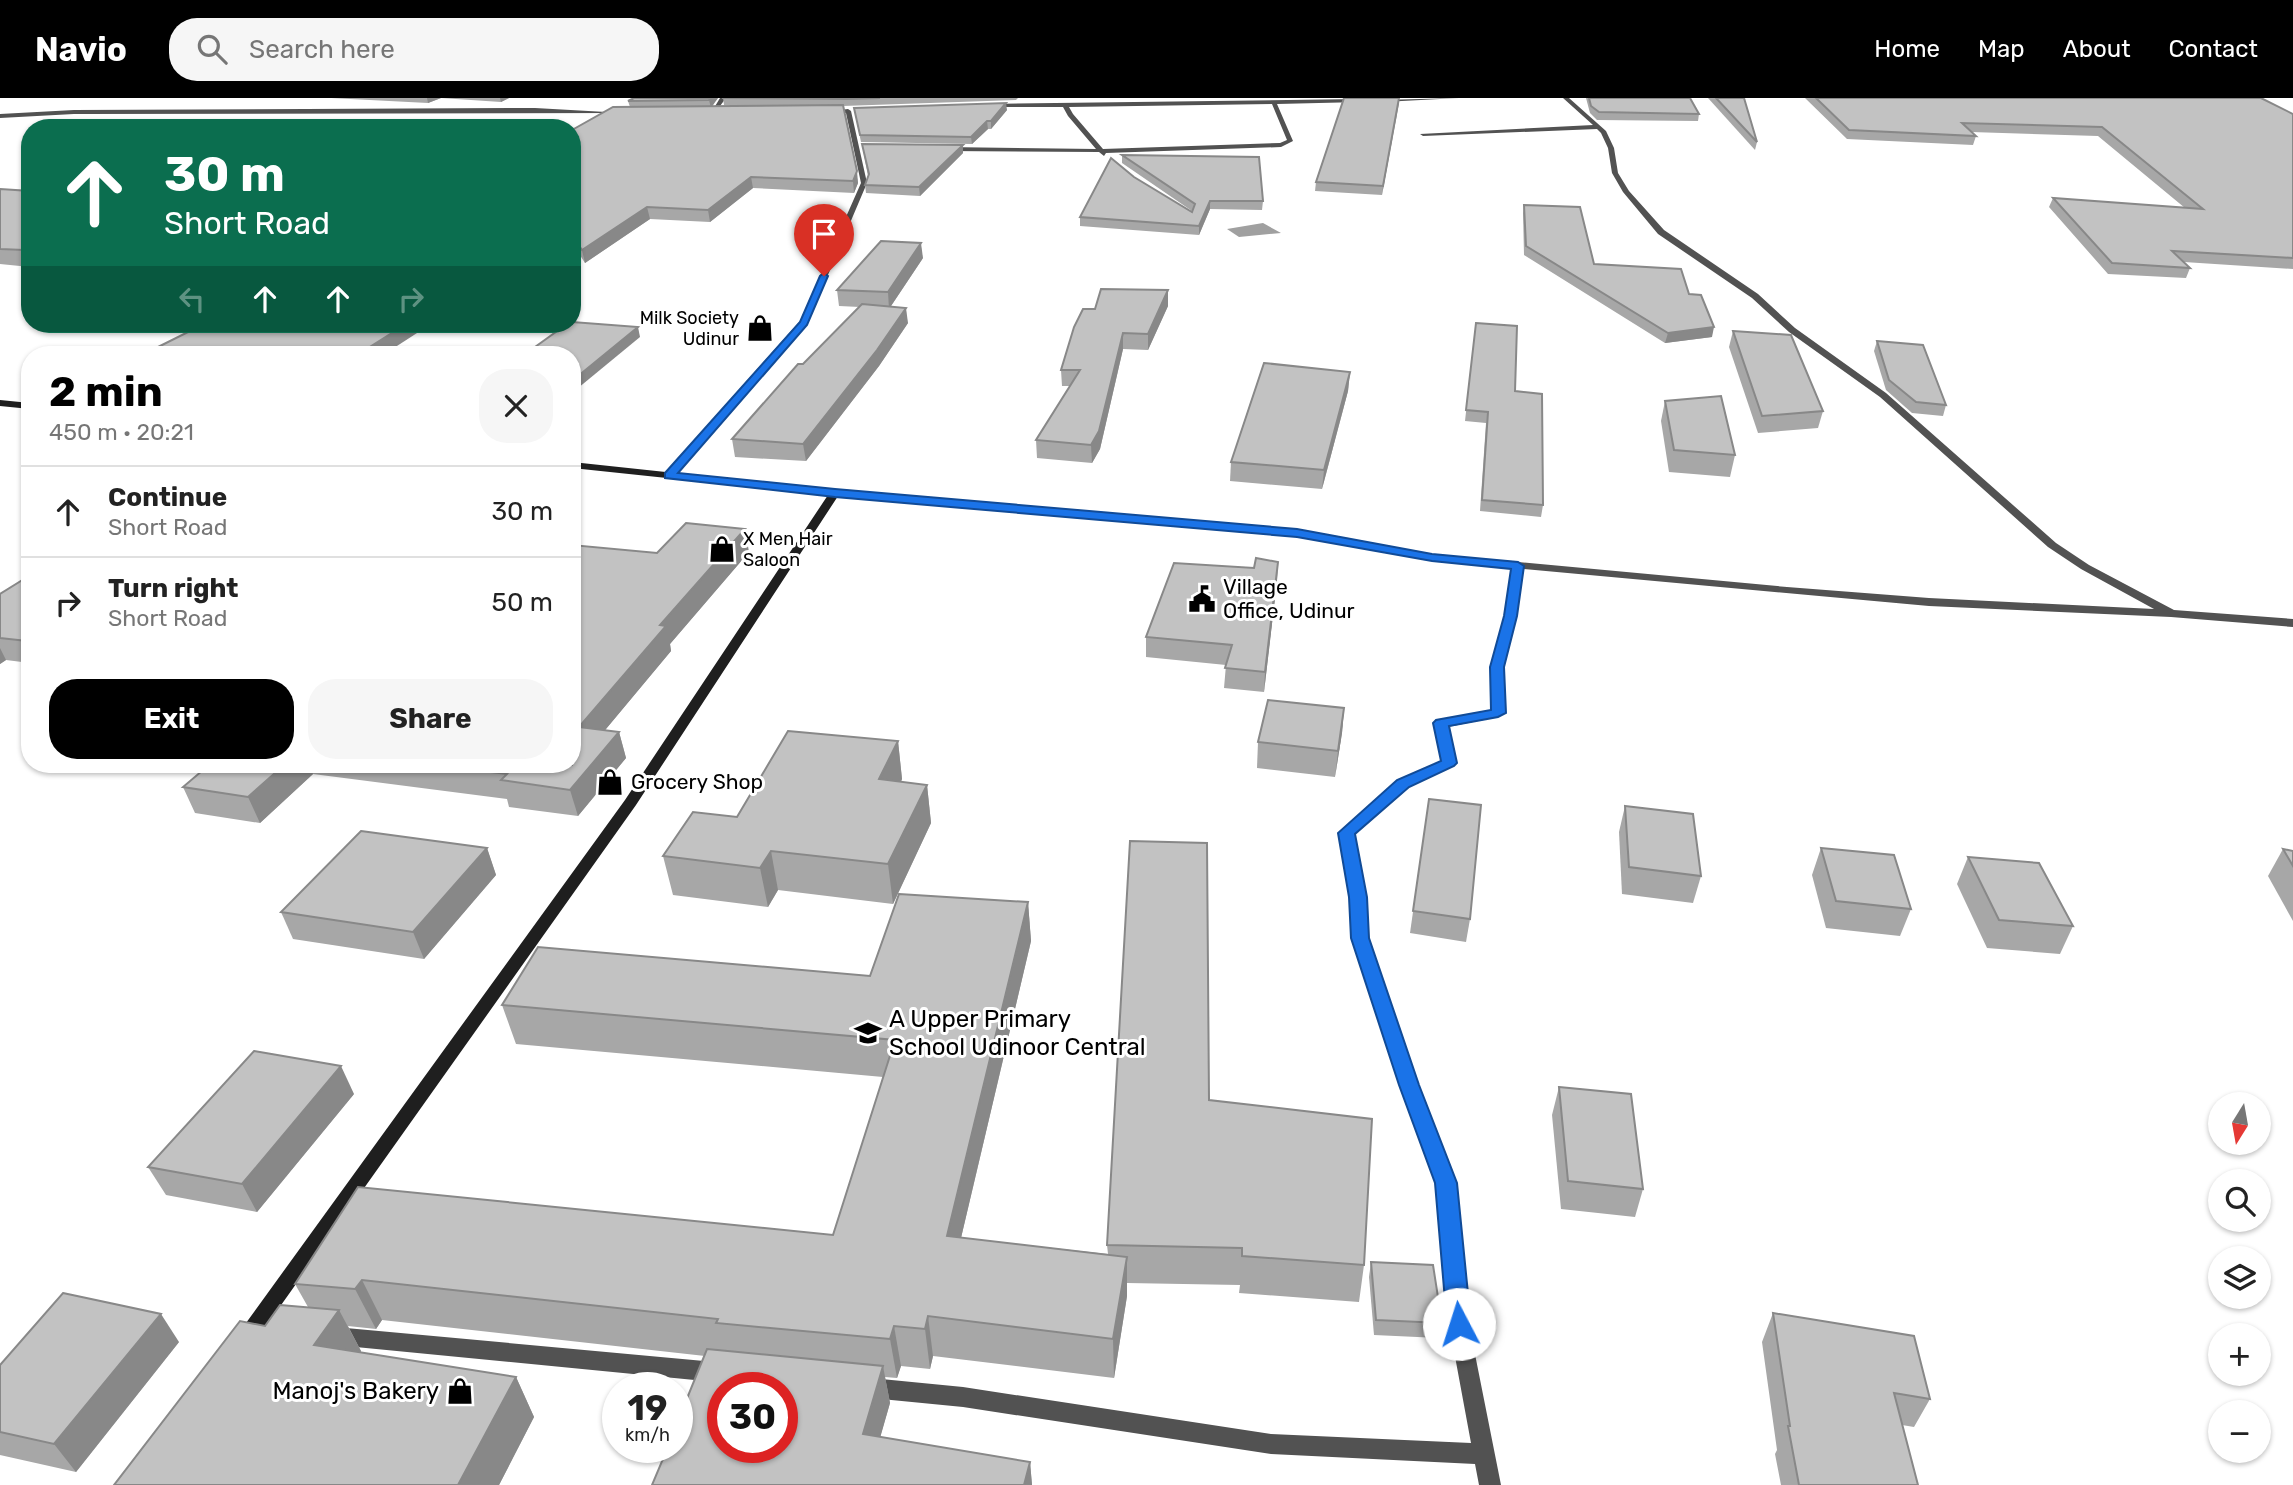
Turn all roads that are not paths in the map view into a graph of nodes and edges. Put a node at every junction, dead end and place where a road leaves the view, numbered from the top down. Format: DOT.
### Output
graph roads {
  1 [pos="723,98"];
  2 [pos="1073,98"];
  3 [pos="1456,98"];
  4 [pos="1566,98"];
  5 [pos="1274,103"];
  6 [pos="1080,104"];
  7 [pos="1065,105"];
  8 [pos="976,106"];
  9 [pos="848,111"];
  10 [pos="861,111"];
  11 [pos="821,112"];
  12 [pos="628,113"];
  13 [pos="704,113"];
  14 [pos="0,116"];
  15 [pos="1598,127"];
  16 [pos="1423,134"];
  17 [pos="856,147"];
  18 [pos="869,148"];
  19 [pos="935,149"];
  20 [pos="1100,151"];
  21 [pos="1114,163"];
  22 [pos="0,403"];
  23 [pos="21,405"];
  24 [pos="581,466"];
  25 [pos="669,475"];
  26 [pos="835,493"];
  27 [pos="1518,566"];
  28 [pos="2171,613"];
  29 [pos="2293,623"];
  30 [pos="253,1329"];
  31 [pos="281,1331"];
  32 [pos="308,1334"];
  33 [pos="238,1351"];
  34 [pos="709,1372"];
  35 [pos="853,1386"];
  36 [pos="1483,1454"];
  37 [pos="1490,1485"];
  1 -- 13 [label="street"];
  2 -- 6 [label="street"];
  3 -- 5 [label="street"];
  4 -- 15 [label="street"];
  5 -- 6 [label="street"];
  5 -- 20 [label="street"];
  6 -- 7 [label="street"];
  7 -- 8 [label="street"];
  7 -- 20 [label="street"];
  9 -- 10 [label="street"];
  9 -- 11 [label="street"];
  9 -- 17 [label="street"];
  12 -- 14 [label="street"];
  15 -- 16 [label="street"];
  15 -- 28 [label="street"];
  17 -- 18 [label="street"];
  17 -- 25 [label="street"];
  19 -- 20 [label="street"];
  20 -- 21 [label="street"];
  22 -- 23 [label="main road"];
  24 -- 25 [label="main road"];
  25 -- 26 [label="main road"];
  26 -- 27 [label="street"];
  26 -- 30 [label="main road"];
  27 -- 28 [label="street"];
  27 -- 36 [label="street"];
  28 -- 29 [label="street"];
  30 -- 31 [label="street"];
  30 -- 33 [label="main road"];
  32 -- 34 [label="street"];
  35 -- 36 [label="street"];
  36 -- 37 [label="street"];
}
